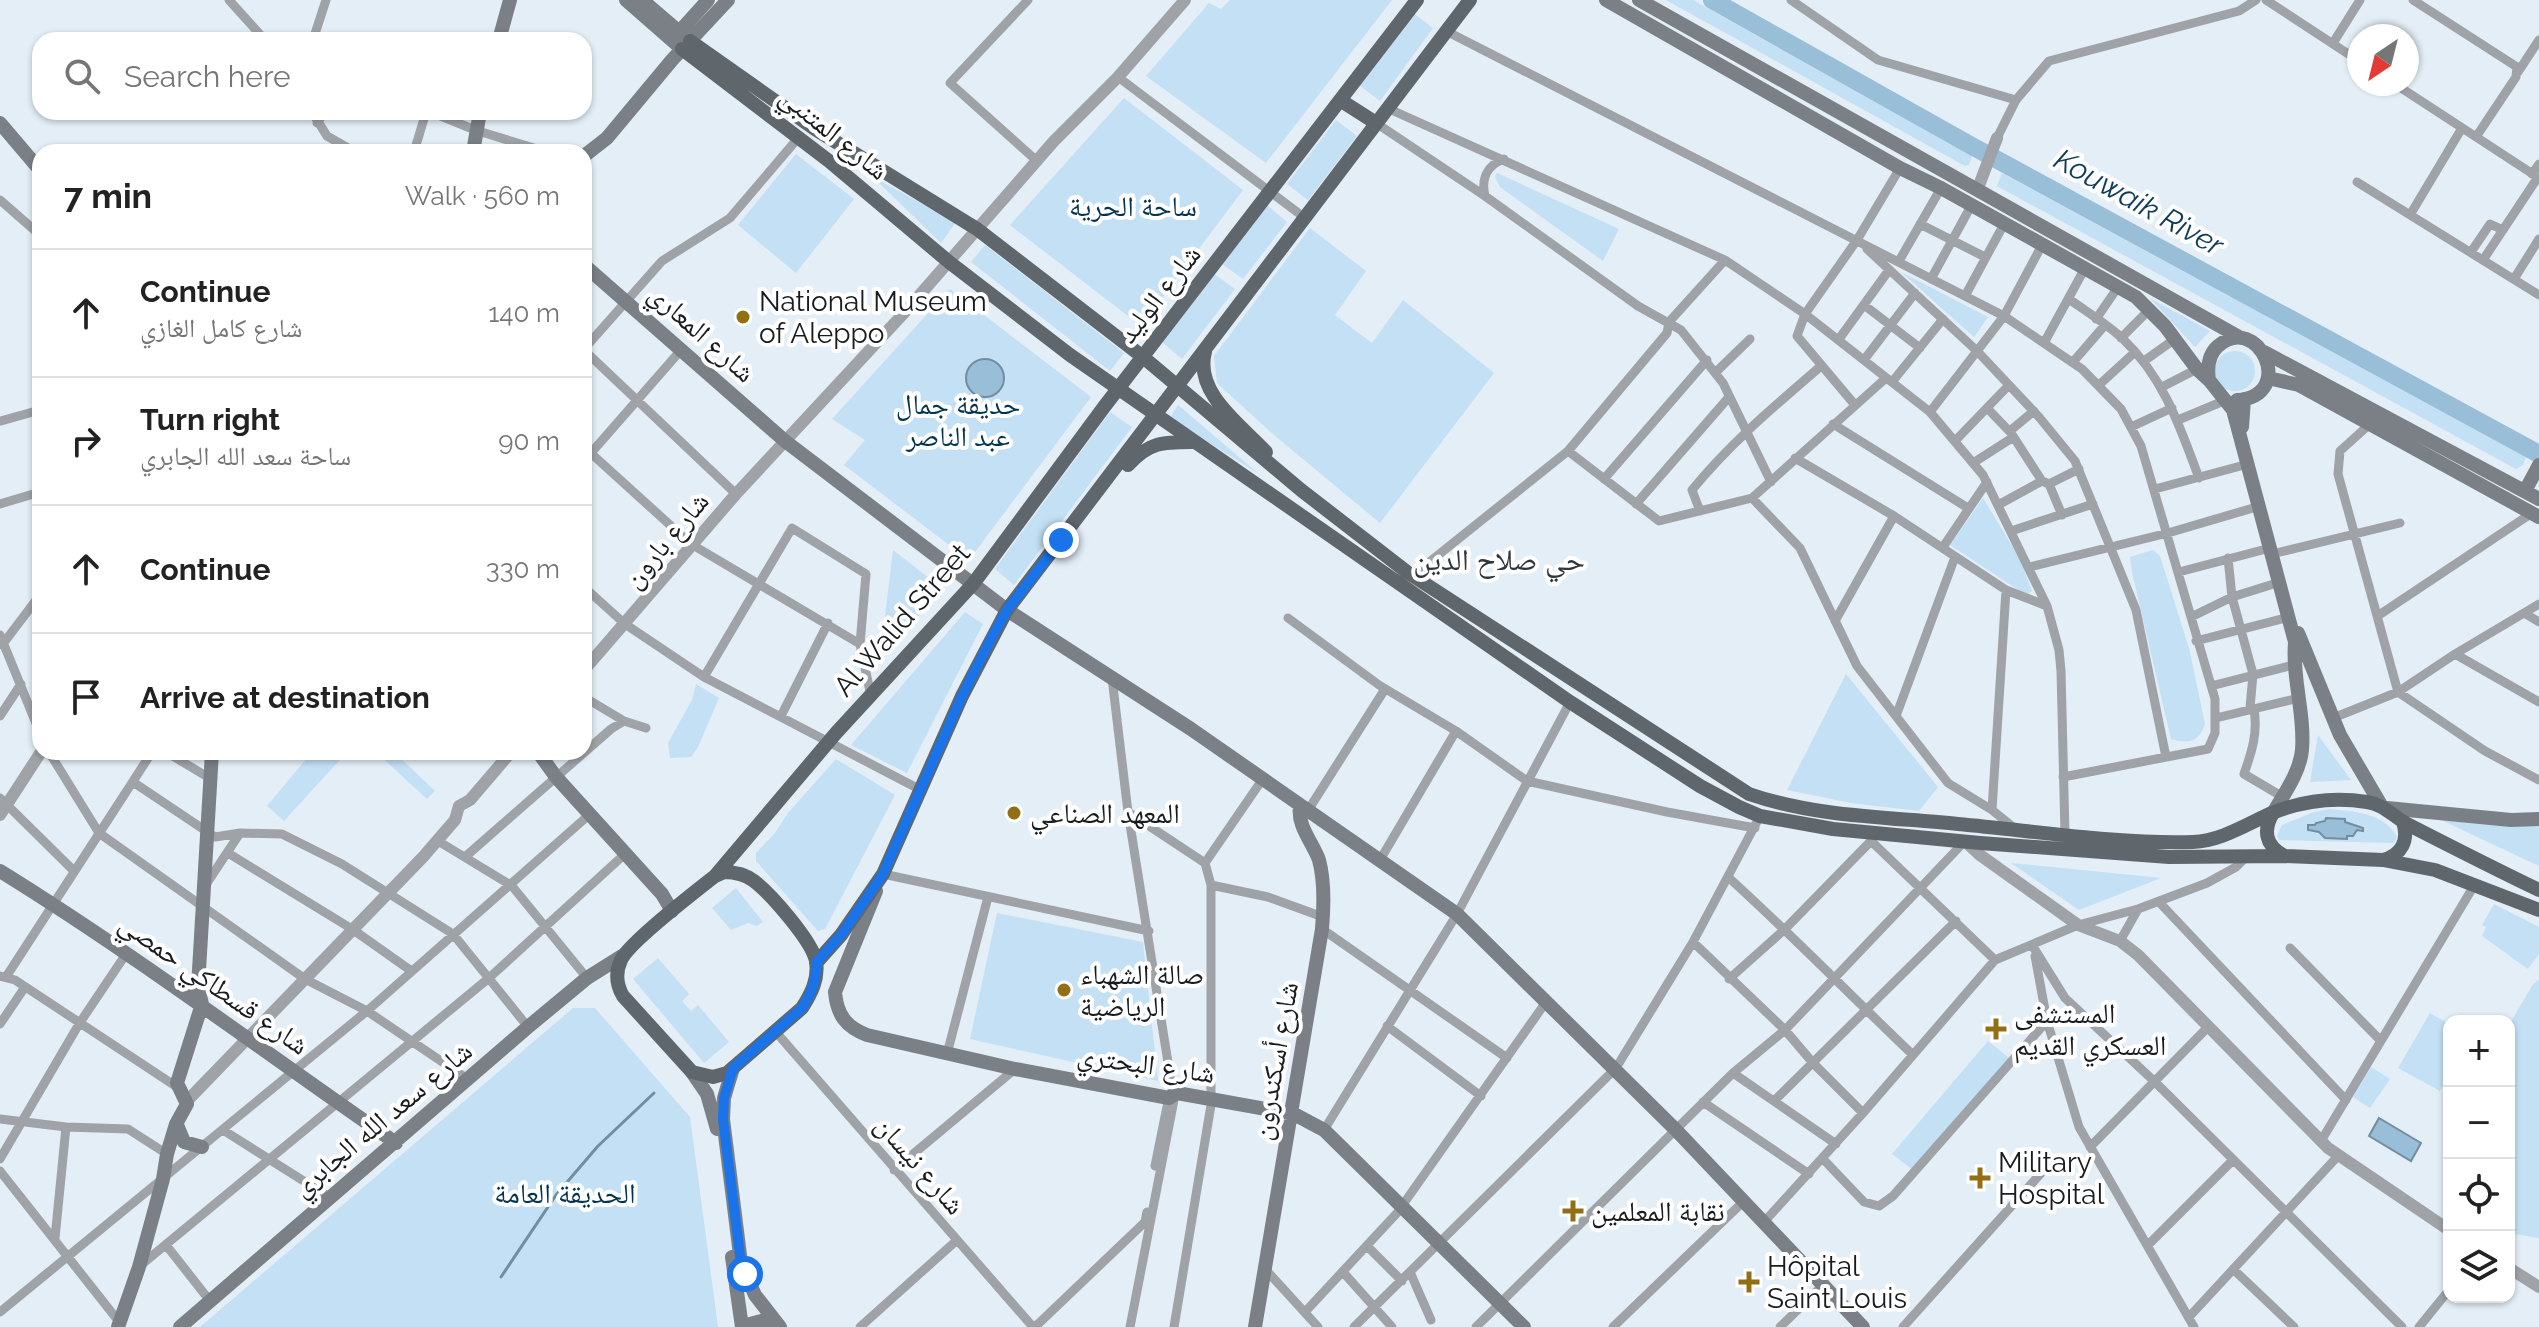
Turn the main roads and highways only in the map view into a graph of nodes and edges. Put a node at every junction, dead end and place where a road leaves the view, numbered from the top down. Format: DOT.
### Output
graph roads {
  1 [pos="510,0"];
  2 [pos="626,0"];
  3 [pos="642,0"];
  4 [pos="708,0"];
  5 [pos="728,0"];
  6 [pos="1417,0"];
  7 [pos="1470,0"];
  8 [pos="1606,0"];
  9 [pos="1639,0"];
  10 [pos="501,32"];
  11 [pos="681,41"];
  12 [pos="1340,100"];
  13 [pos="478,120"];
  14 [pos="0,123"];
  15 [pos="1376,123"];
  16 [pos="473,144"];
  17 [pos="592,150"];
  18 [pos="32,161"];
  19 [pos="592,272"];
  20 [pos="2241,338"];
  21 [pos="1207,346"];
  22 [pos="2264,352"];
  23 [pos="1143,357"];
  24 [pos="2268,378"];
  25 [pos="2209,380"];
  26 [pos="1177,387"];
  27 [pos="1118,389"];
  28 [pos="2223,397"];
  29 [pos="2244,399"];
  30 [pos="1156,416"];
  31 [pos="1195,442"];
  32 [pos="2532,478"];
  33 [pos="1103,485"];
  34 [pos="1301,490"];
  35 [pos="2537,510"];
  36 [pos="2273,550"];
  37 [pos="973,584"];
  38 [pos="1007,610"];
  39 [pos="212,760"];
  40 [pos="544,760"];
  41 [pos="2384,807"];
  42 [pos="1303,810"];
  43 [pos="2273,813"];
  44 [pos="2539,819"];
  45 [pos="2403,822"];
  46 [pos="1337,832"];
  47 [pos="2285,856"];
  48 [pos="1318,858"];
  49 [pos="2383,860"];
  50 [pos="0,871"];
  51 [pos="883,874"];
  52 [pos="715,876"];
  53 [pos="2539,890"];
  54 [pos="2539,910"];
  55 [pos="672,911"];
  56 [pos="622,956"];
  57 [pos="816,963"];
  58 [pos="202,1004"];
  59 [pos="733,1068"];
  60 [pos="692,1072"];
  61 [pos="1292,1114"];
  62 [pos="176,1124"];
  63 [pos="396,1143"];
  64 [pos="202,1147"];
  65 [pos="119,1325"];
  66 [pos="778,1325"];
  67 [pos="180,1327"];
  68 [pos="742,1327"];
  69 [pos="749,1327"];
  70 [pos="1255,1327"];
  71 [pos="1524,1327"];
  72 [pos="1863,1327"];
  1 -- 10 [label="main road"];
  2 -- 11 [label="main road"];
  3 -- 11 [label="main road, شارع المتنبي"];
  4 -- 11 [label="main road"];
  5 -- 11 [label="main road"];
  6 -- 12 [label="main road"];
  7 -- 15 [label="main road"];
  8 -- 25 [label="main road"];
  9 -- 20 [label="main road"];
  11 -- 17 [label="main road"];
  11 -- 23 [label="main road"];
  11 -- 27 [label="main road, شارع المتنبي"];
  12 -- 15 [label="main road"];
  12 -- 23 [label="main road, شارع الوليد"];
  13 -- 16 [label="main road"];
  14 -- 18 [label="main road"];
  15 -- 21 [label="main road"];
  19 -- 37 [label="main road, شارع المعاري"];
  20 -- 22 [label="main road"];
  20 -- 25 [label="main road"];
  21 -- 26 [label="main road"];
  21 -- 34 [label="main road"];
  22 -- 24 [label="main road"];
  22 -- 32 [label="main road"];
  23 -- 26 [label="main road"];
  23 -- 27 [label="main road, شارع الوليد"];
  24 -- 29 [label="main road"];
  24 -- 35 [label="main road"];
  25 -- 28 [label="main road"];
  26 -- 30 [label="main road"];
  26 -- 34 [label="main road"];
  27 -- 30 [label="main road, شارع المتنبي"];
  27 -- 37 [label="main road, Al Walid Street"];
  28 -- 29 [label="main road"];
  28 -- 36 [label="main road"];
  29 -- 36 [label="main road"];
  30 -- 31 [label="main road, شارع المتنبي"];
  30 -- 33 [label="main road"];
  31 -- 33 [label="main road"];
  31 -- 47 [label="main road, شارع المتنبي"];
  32 -- 35 [label="main road"];
  33 -- 38 [label="main road"];
  34 -- 43 [label="main road"];
  36 -- 41 [label="main road"];
  36 -- 43 [label="main road"];
  37 -- 38 [label="main road, شارع المعاري"];
  37 -- 52 [label="main road, Al Walid Street"];
  38 -- 42 [label="main road, شارع المعاري"];
  38 -- 51 [label="main road"];
  39 -- 58 [label="main road"];
  40 -- 55 [label="main road"];
  41 -- 43 [label="main road"];
  41 -- 44 [label="main road"];
  41 -- 45 [label="main road"];
  42 -- 46 [label="main road, شارع المعاري"];
  42 -- 48 [label="main road, شارع أسكندرون"];
  43 -- 47 [label="main road"];
  45 -- 49 [label="main road"];
  45 -- 53 [label="main road"];
  46 -- 48 [label="main road"];
  46 -- 72 [label="main road, شارع المعاري"];
  47 -- 49 [label="main road, شارع المتنبي"];
  48 -- 61 [label="main road, شارع أسكندرون"];
  49 -- 54 [label="main road, شارع المتنبي"];
  50 -- 58 [label="main road, شارع قسطاكي حمصي"];
  51 -- 57 [label="main road"];
  51 -- 61 [label="main road, شارع البحتري"];
  52 -- 55 [label="main road"];
  52 -- 57 [label="main road"];
  55 -- 56 [label="main road"];
  56 -- 60 [label="main road"];
  56 -- 63 [label="main road, شارع سعد الله الجابري"];
  57 -- 59 [label="main road"];
  58 -- 62 [label="main road"];
  58 -- 63 [label="main road, شارع قسطاكي حمصي"];
  59 -- 60 [label="main road"];
  59 -- 66 [label="main road"];
  60 -- 68 [label="main road"];
  61 -- 70 [label="main road, شارع أسكندرون"];
  61 -- 71 [label="main road, شارع البحتري"];
  62 -- 64 [label="main road"];
  62 -- 65 [label="main road"];
  63 -- 67 [label="main road, شارع سعد الله الجابري"];
  66 -- 69 [label="main road"];
}
